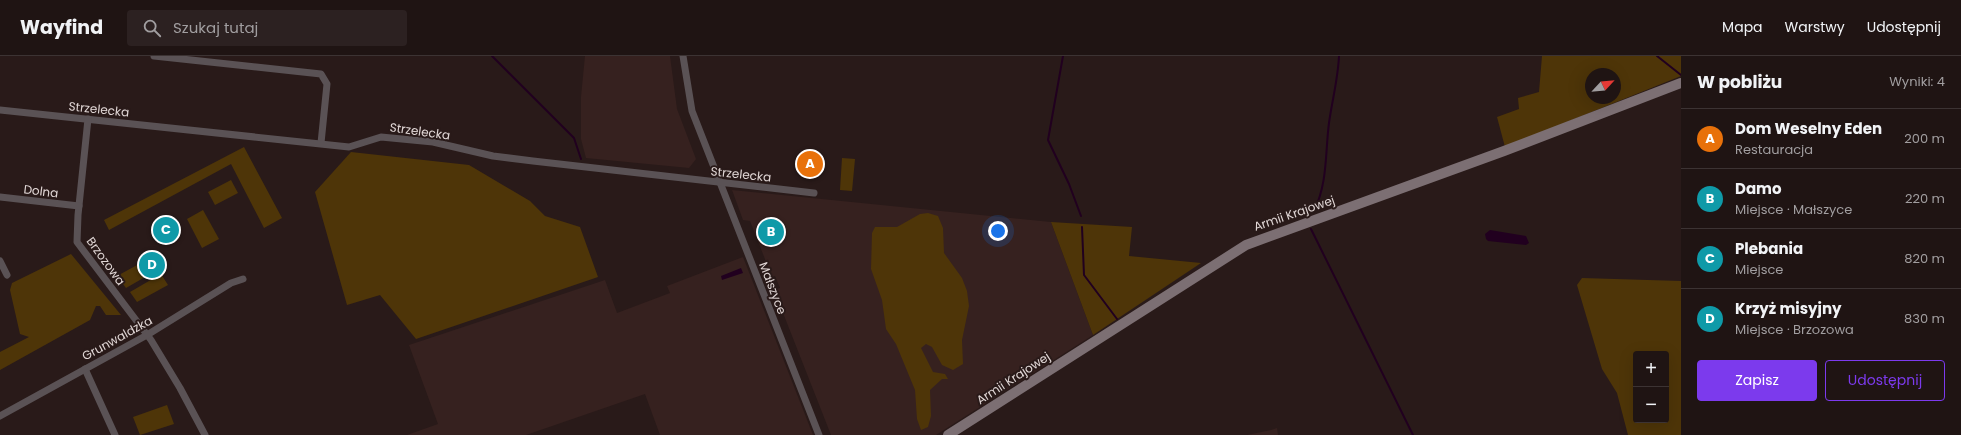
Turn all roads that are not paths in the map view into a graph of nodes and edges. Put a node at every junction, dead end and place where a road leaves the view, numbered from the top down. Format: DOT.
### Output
graph roads {
  1 [pos="154,56"];
  2 [pos="684,56"];
  3 [pos="171,57"];
  4 [pos="1681,82"];
  5 [pos="0,110"];
  6 [pos="88,119"];
  7 [pos="320,143"];
  8 [pos="720,182"];
  9 [pos="814,193"];
  10 [pos="0,197"];
  11 [pos="79,206"];
  12 [pos="0,261"];
  13 [pos="7,275"];
  14 [pos="244,279"];
  15 [pos="147,335"];
  16 [pos="85,368"];
  17 [pos="0,416"];
  18 [pos="115,435"];
  19 [pos="205,435"];
  20 [pos="819,435"];
  21 [pos="948,435"];
  1 -- 3 [label="street"];
  2 -- 8 [label="street, Małszyce"];
  3 -- 7 [label="street"];
  4 -- 21 [label="street, Armii Krajowej"];
  5 -- 6 [label="street, Strzelecka"];
  6 -- 7 [label="street, Strzelecka"];
  6 -- 11 [label="street, Brzozowa"];
  7 -- 8 [label="street, Strzelecka"];
  8 -- 9 [label="street, Strzelecka"];
  8 -- 20 [label="street, Małszyce"];
  10 -- 11 [label="street, Dolna"];
  11 -- 15 [label="street, Brzozowa"];
  12 -- 13 [label="street"];
  14 -- 15 [label="street, Grunwaldzka"];
  15 -- 16 [label="street, Grunwaldzka"];
  15 -- 19 [label="street, Brzozowa"];
  16 -- 17 [label="street, Grunwaldzka"];
  16 -- 18 [label="street"];
}
